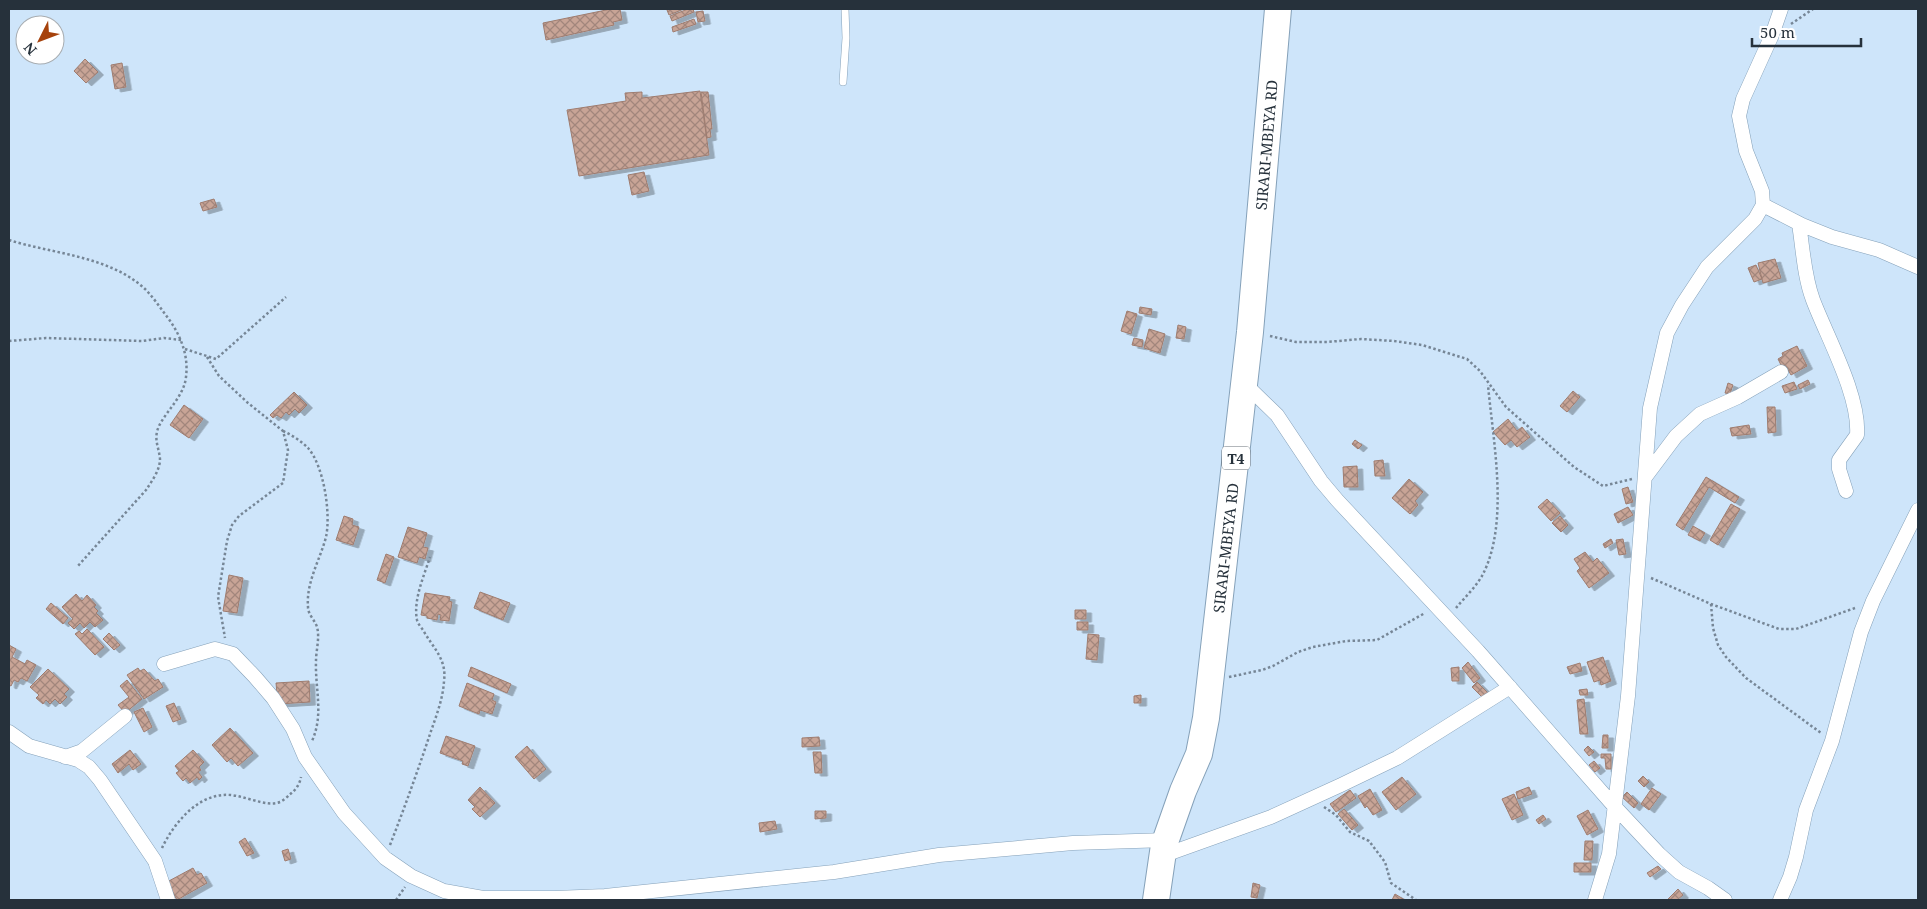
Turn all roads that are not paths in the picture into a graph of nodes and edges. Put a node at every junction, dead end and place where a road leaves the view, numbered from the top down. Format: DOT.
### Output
graph roads {
  1 [pos="845,9"];
  2 [pos="1278,9"];
  3 [pos="1781,9"];
  4 [pos="843,82"];
  5 [pos="1763,205"];
  6 [pos="1799,224"];
  7 [pos="1918,267"];
  8 [pos="1781,372"];
  9 [pos="1244,384"];
  10 [pos="1646,477"];
  11 [pos="1846,491"];
  12 [pos="1918,510"];
  13 [pos="164,664"];
  14 [pos="1510,687"];
  15 [pos="125,716"];
  16 [pos="9,732"];
  17 [pos="65,757"];
  18 [pos="1614,806"];
  19 [pos="1164,848"];
  20 [pos="168,900"];
  21 [pos="1156,900"];
  22 [pos="1595,900"];
  23 [pos="1725,900"];
  24 [pos="1780,900"];
  1 -- 4 [label="lane"];
  2 -- 9 [label="highway, SIRARI-MBEYA RD / T4"];
  3 -- 5 [label="street"];
  5 -- 6 [label="street"];
  5 -- 10 [label="street"];
  6 -- 7 [label="street"];
  6 -- 11 [label="street"];
  8 -- 10 [label="street"];
  9 -- 14 [label="street"];
  9 -- 19 [label="highway, SIRARI-MBEYA RD / T4"];
  10 -- 18 [label="street"];
  12 -- 24 [label="street"];
  13 -- 19 [label="street"];
  14 -- 18 [label="street"];
  14 -- 19 [label="street"];
  15 -- 17 [label="street"];
  16 -- 17 [label="street"];
  17 -- 20 [label="street"];
  18 -- 22 [label="street"];
  18 -- 23 [label="street"];
  19 -- 21 [label="highway, SIRARI-MBEYA RD / T4"];
}
